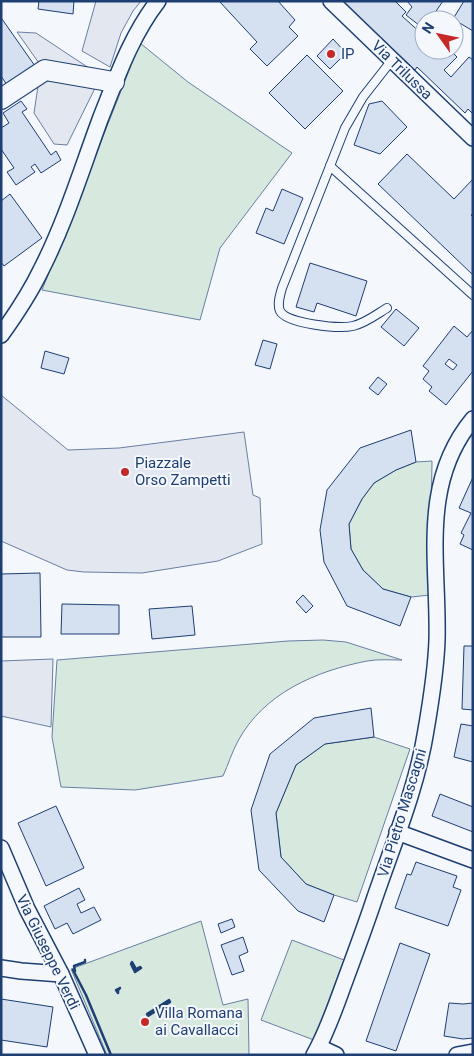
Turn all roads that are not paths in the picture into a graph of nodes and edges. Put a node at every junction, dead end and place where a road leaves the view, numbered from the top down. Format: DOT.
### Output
graph roads {
  1 [pos="158,1"];
  2 [pos="331,1"];
  3 [pos="392,60"];
  4 [pos="114,82"];
  5 [pos="1,99"];
  6 [pos="473,138"];
  7 [pos="330,166"];
  8 [pos="473,295"];
  9 [pos="387,308"];
  10 [pos="1,334"];
  11 [pos="473,419"];
  12 [pos="397,832"];
  13 [pos="1,848"];
  14 [pos="473,860"];
  15 [pos="1,968"];
  16 [pos="61,974"];
  17 [pos="316,1051"];
  18 [pos="473,1052"];
  19 [pos="97,1055"];
  20 [pos="336,1055"];
  21 [pos="457,1055"];
  1 -- 4 [label="street"];
  2 -- 3 [label="street, Via Trilussa"];
  3 -- 6 [label="street, Via Trilussa"];
  3 -- 7 [label="lane"];
  4 -- 5 [label="main road"];
  4 -- 10 [label="street"];
  7 -- 8 [label="lane"];
  7 -- 9 [label="lane"];
  11 -- 12 [label="street, Via Pietro Mascagni"];
  12 -- 14 [label="street"];
  12 -- 17 [label="street, Via Pietro Mascagni"];
  13 -- 16 [label="street, Via Giuseppe Verdi"];
  15 -- 16 [label="street"];
  16 -- 19 [label="street, Via Giuseppe Verdi"];
  17 -- 20 [label="street"];
  18 -- 21 [label="street"];
}
